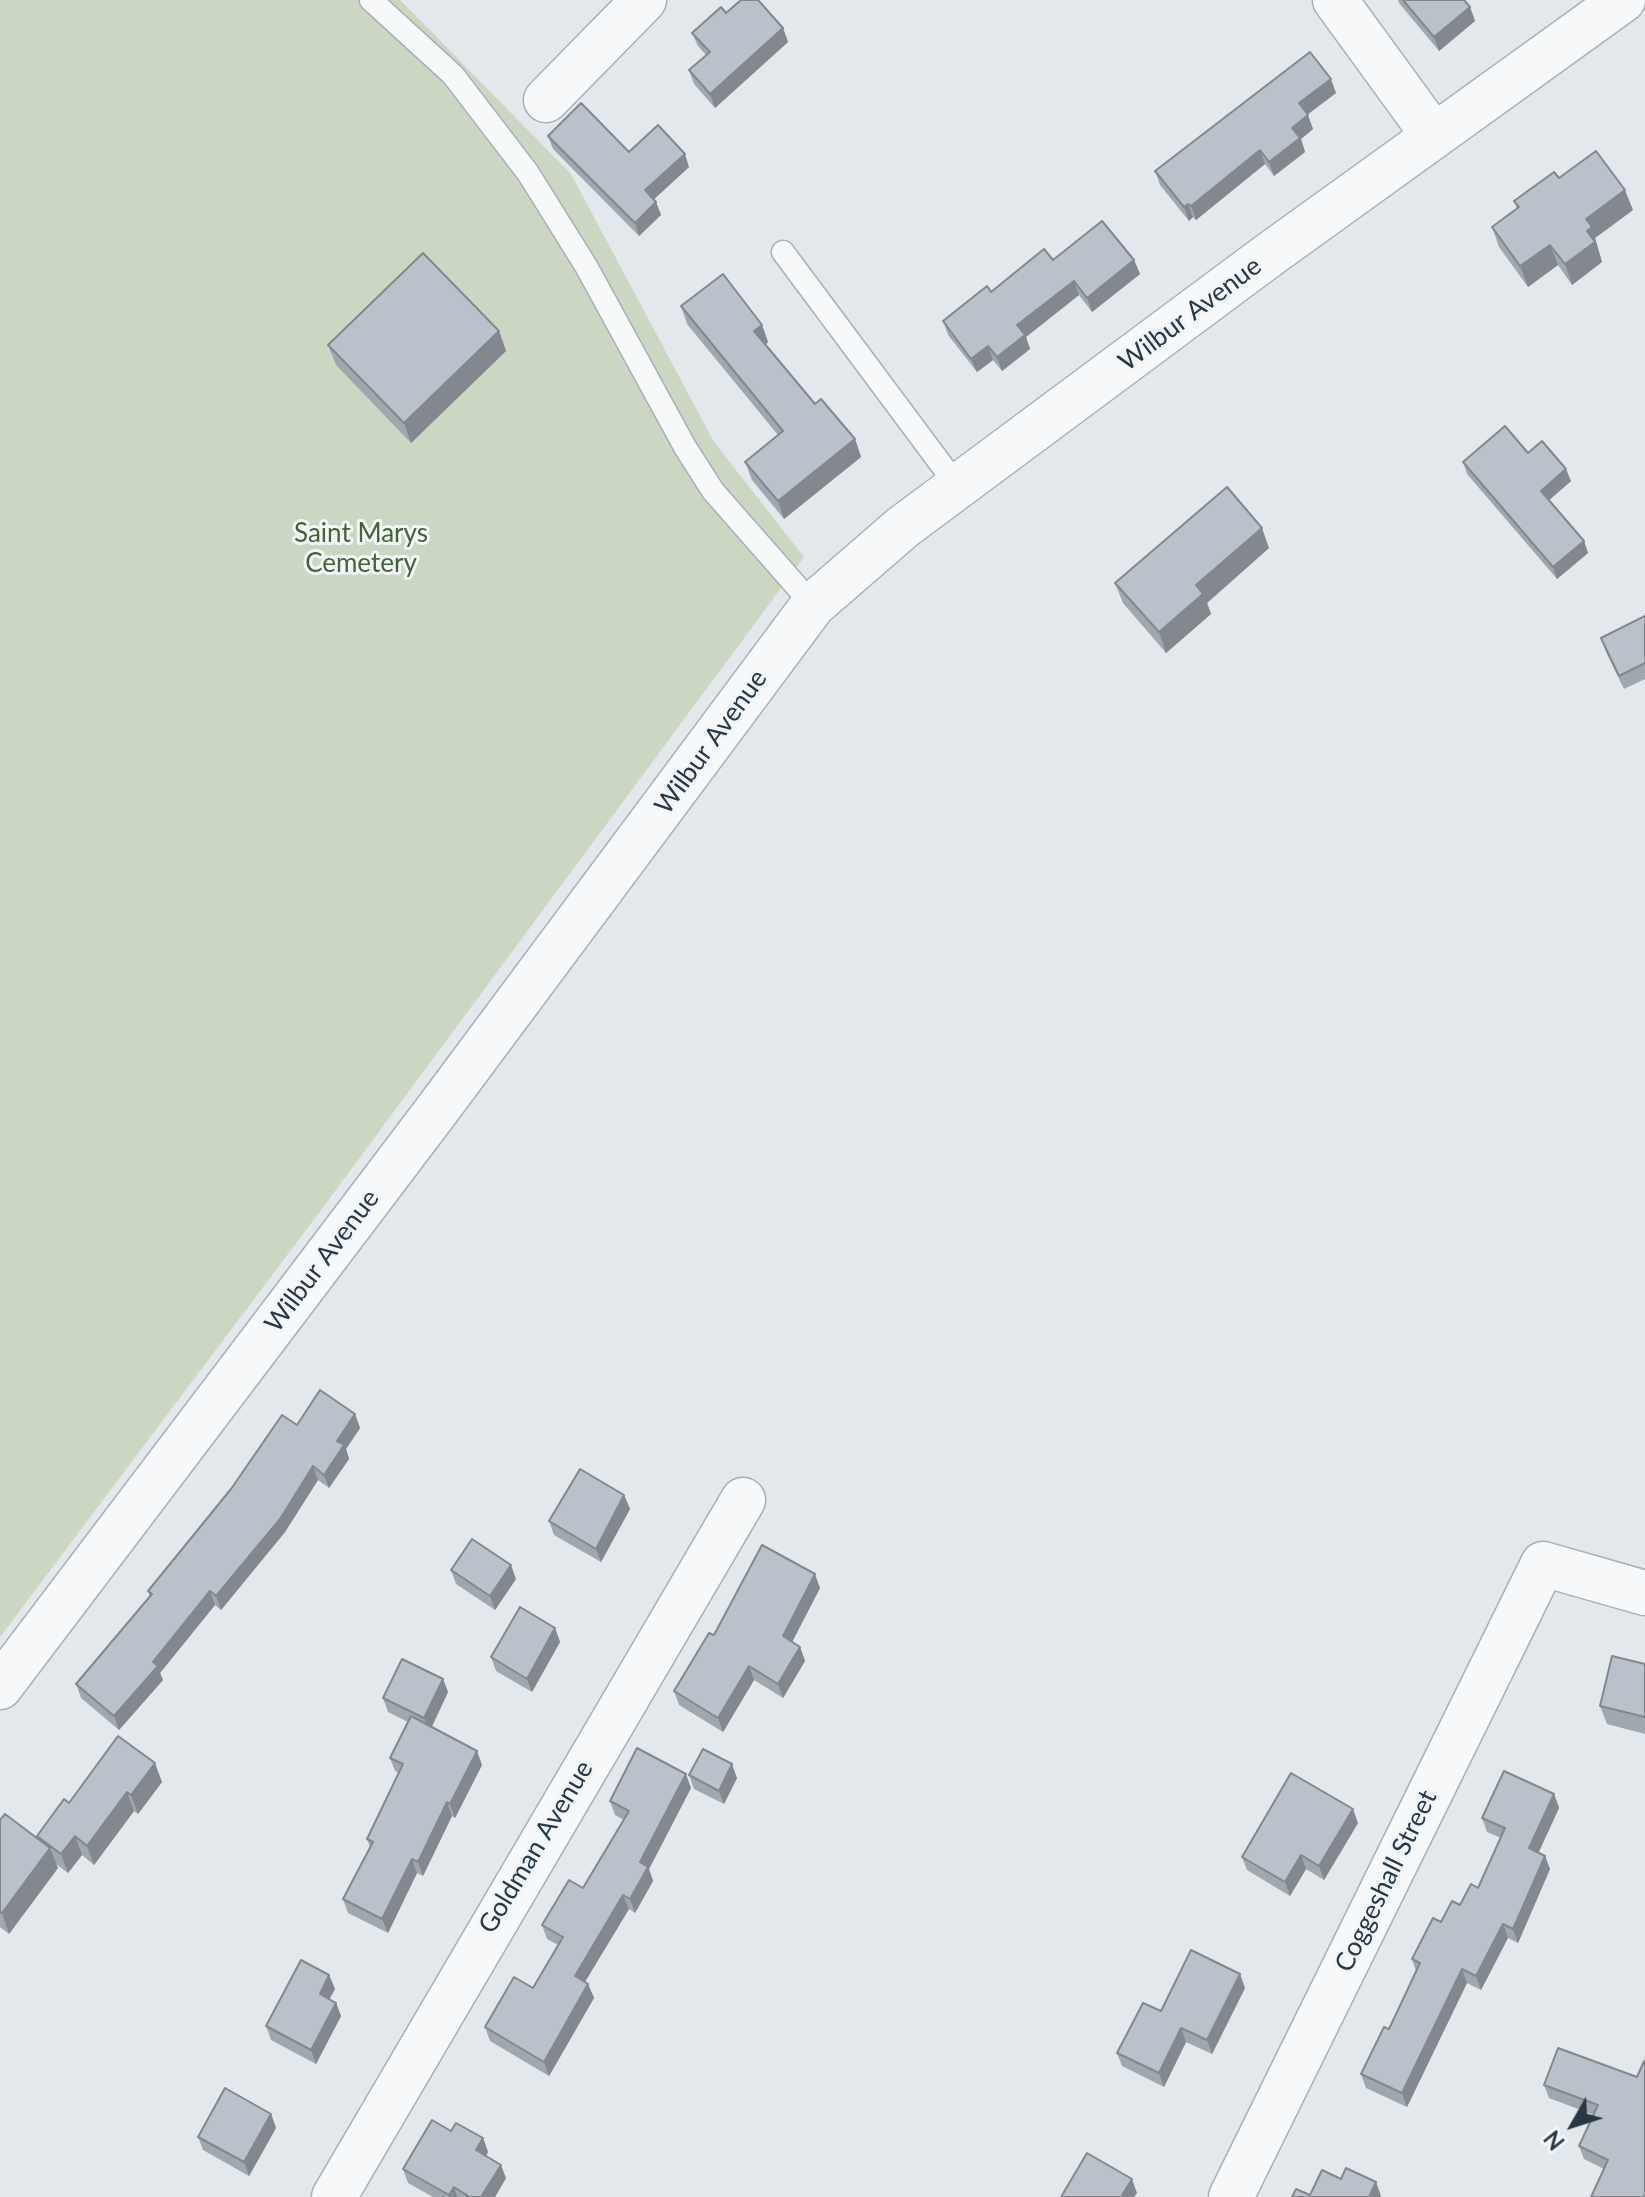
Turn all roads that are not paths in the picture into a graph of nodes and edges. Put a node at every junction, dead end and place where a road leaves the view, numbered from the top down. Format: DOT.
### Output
graph roads {
  1 [pos="371,0"];
  2 [pos="644,0"];
  3 [pos="1335,0"];
  4 [pos="1600,7"];
  5 [pos="546,100"];
  6 [pos="1434,136"];
  7 [pos="783,252"];
  8 [pos="958,487"];
  9 [pos="813,605"];
  10 [pos="743,1500"];
  11 [pos="1645,1593"];
  12 [pos="0,1687"];
  13 [pos="334,2197"];
  14 [pos="1231,2197"];
  1 -- 9 [label="lane"];
  2 -- 5 [label="street"];
  3 -- 6 [label="street"];
  4 -- 6 [label="street, Wilbur Avenue"];
  6 -- 8 [label="street, Wilbur Avenue"];
  7 -- 8 [label="lane"];
  8 -- 9 [label="street, Wilbur Avenue"];
  9 -- 12 [label="street, Wilbur Avenue"];
  10 -- 13 [label="street, Goldman Avenue"];
  11 -- 14 [label="street, Coggeshall Street"];
}
